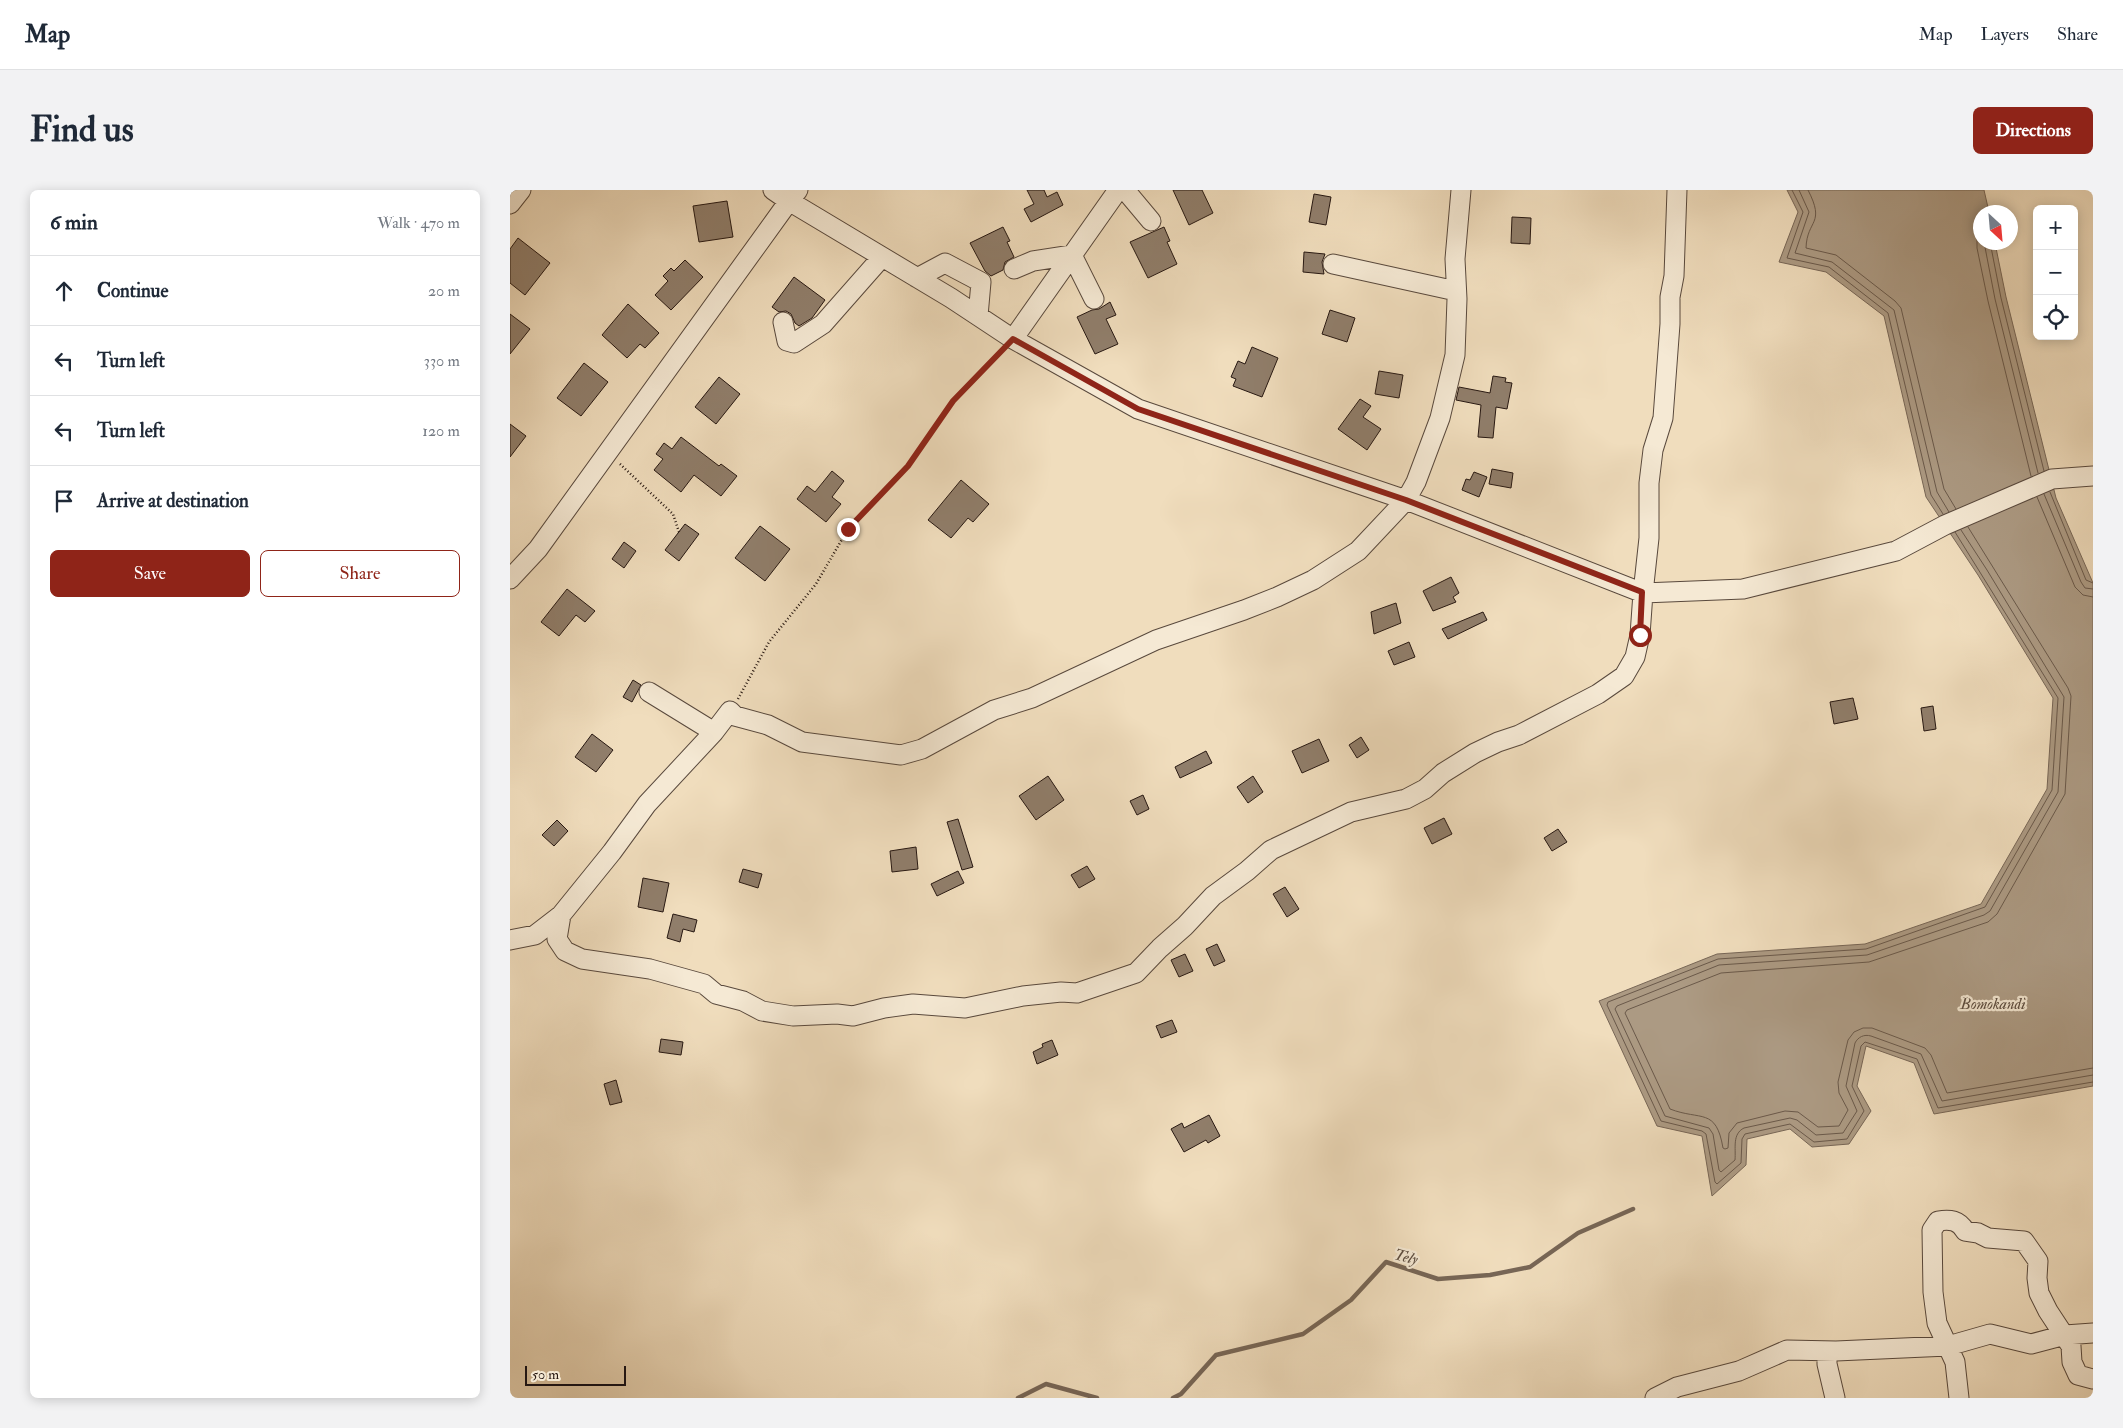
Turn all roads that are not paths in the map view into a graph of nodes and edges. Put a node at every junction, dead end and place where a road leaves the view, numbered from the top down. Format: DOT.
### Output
graph roads {
  1 [pos="521,190"];
  2 [pos="773,190"];
  3 [pos="1461,190"];
  4 [pos="1677,190"];
  5 [pos="1115,192"];
  6 [pos="794,196"];
  7 [pos="510,204"];
  8 [pos="1151,221"];
  9 [pos="1072,256"];
  10 [pos="882,257"];
  11 [pos="1333,264"];
  12 [pos="1014,269"];
  13 [pos="917,278"];
  14 [pos="1456,291"];
  15 [pos="1094,299"];
  16 [pos="978,316"];
  17 [pos="783,322"];
  18 [pos="1013,339"];
  19 [pos="2093,476"];
  20 [pos="1406,500"];
  21 [pos="510,579"];
  22 [pos="1642,592"];
  23 [pos="649,692"];
  24 [pos="714,732"];
  25 [pos="561,915"];
  26 [pos="510,940"];
  27 [pos="2093,1333"];
  28 [pos="2065,1335"];
  29 [pos="1948,1346"];
  30 [pos="1826,1351"];
  31 [pos="2093,1379"];
  32 [pos="1655,1398"];
  33 [pos="1835,1398"];
  34 [pos="1959,1398"];
  1 -- 7 [label="street"];
  2 -- 6 [label="street"];
  3 -- 14 [label="street"];
  4 -- 22 [label="street"];
  5 -- 8 [label="street"];
  5 -- 9 [label="street"];
  6 -- 10 [label="street"];
  6 -- 21 [label="street"];
  9 -- 12 [label="street"];
  9 -- 15 [label="street"];
  9 -- 18 [label="street"];
  10 -- 13 [label="street"];
  10 -- 17 [label="street"];
  11 -- 14 [label="street"];
  13 -- 16 [label="street"];
  13 -- 16 [label="street"];
  14 -- 20 [label="street"];
  16 -- 18 [label="street"];
  18 -- 20 [label="street"];
  19 -- 22 [label="street"];
  20 -- 22 [label="street"];
  20 -- 24 [label="street"];
  22 -- 25 [label="street"];
  23 -- 24 [label="street"];
  24 -- 25 [label="street"];
  25 -- 26 [label="street"];
  27 -- 28 [label="street"];
  28 -- 29 [label="street"];
  28 -- 29 [label="street"];
  28 -- 31 [label="street"];
  29 -- 30 [label="street"];
  29 -- 34 [label="street"];
  30 -- 32 [label="street"];
  30 -- 33 [label="street"];
}
